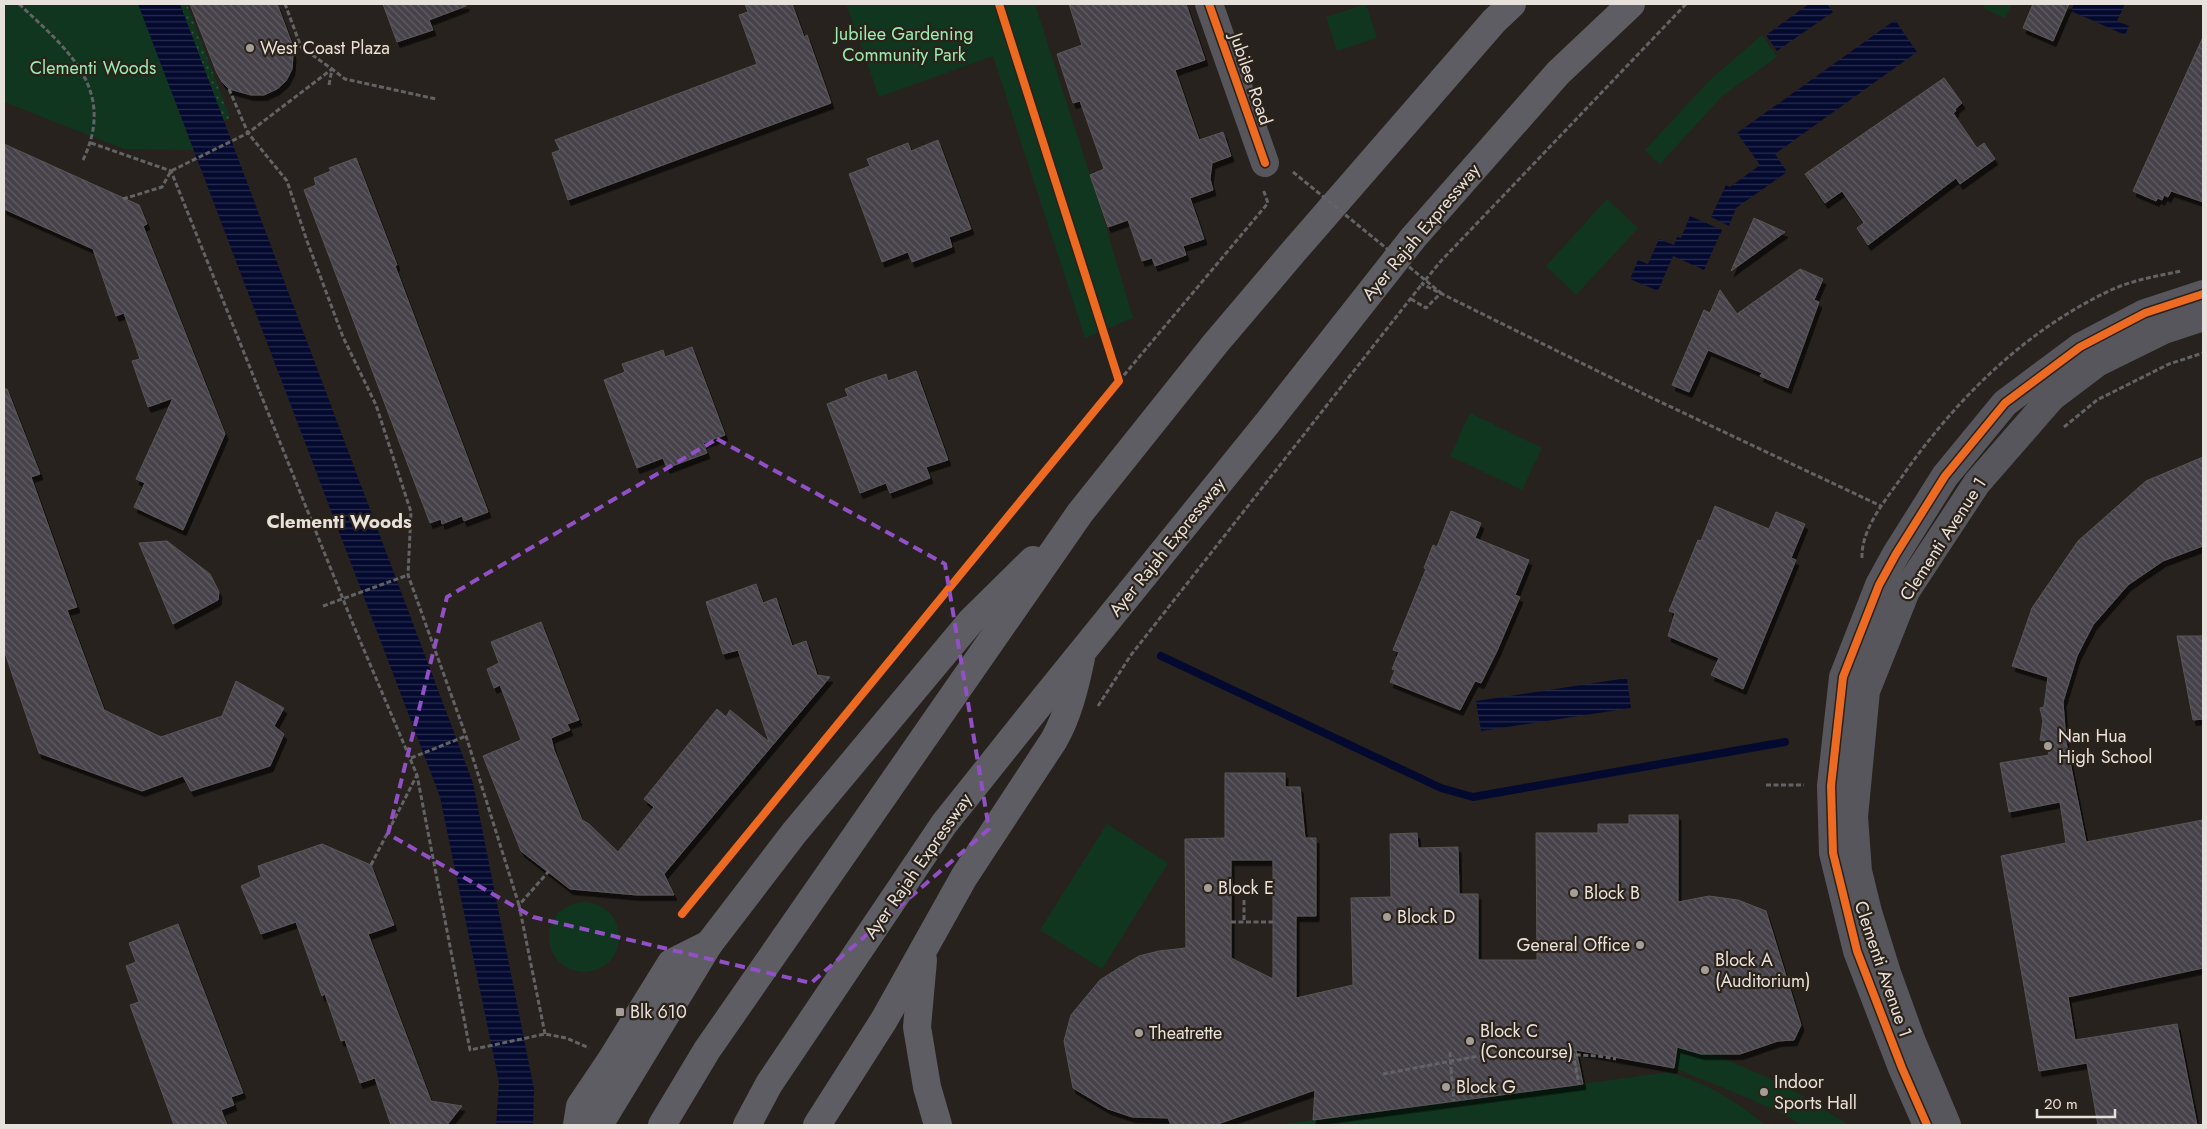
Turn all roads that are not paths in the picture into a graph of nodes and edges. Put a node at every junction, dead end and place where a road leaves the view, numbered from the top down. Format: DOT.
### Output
graph roads {
  1 [pos="1209,4"];
  2 [pos="1512,4"];
  3 [pos="1631,4"];
  4 [pos="1264,174"];
  5 [pos="2203,294"];
  6 [pos="2203,317"];
  7 [pos="1080,513"];
  8 [pos="1918,520"];
  9 [pos="1940,537"];
  10 [pos="1083,652"];
  11 [pos="709,944"];
  12 [pos="923,951"];
  13 [pos="1912,1042"];
  14 [pos="1902,1068"];
  15 [pos="577,1125"];
  16 [pos="599,1125"];
  17 [pos="662,1125"];
  18 [pos="747,1125"];
  19 [pos="817,1125"];
  20 [pos="938,1125"];
  21 [pos="1927,1125"];
  22 [pos="1947,1125"];
  1 -- 4 [label="street, Jubilee Road"];
  2 -- 7 [label="highway"];
  3 -- 10 [label="highway, Ayer Rajah Expressway"];
  5 -- 8 [label="street, Clementi Avenue 1"];
  6 -- 9 [label="street, Clementi Avenue 1"];
  7 -- 11 [label="highway"];
  7 -- 17 [label="highway"];
  8 -- 9 [label="street"];
  8 -- 14 [label="street, Clementi Avenue 1"];
  9 -- 13 [label="street, Clementi Avenue 1"];
  10 -- 12 [label="highway"];
  10 -- 18 [label="highway, Ayer Rajah Expressway"];
  11 -- 15 [label="highway"];
  11 -- 16 [label="highway"];
  12 -- 19 [label="highway"];
  12 -- 20 [label="highway"];
  13 -- 14 [label="street"];
  13 -- 22 [label="street, Clementi Avenue 1"];
  14 -- 21 [label="street, Clementi Avenue 1"];
}
